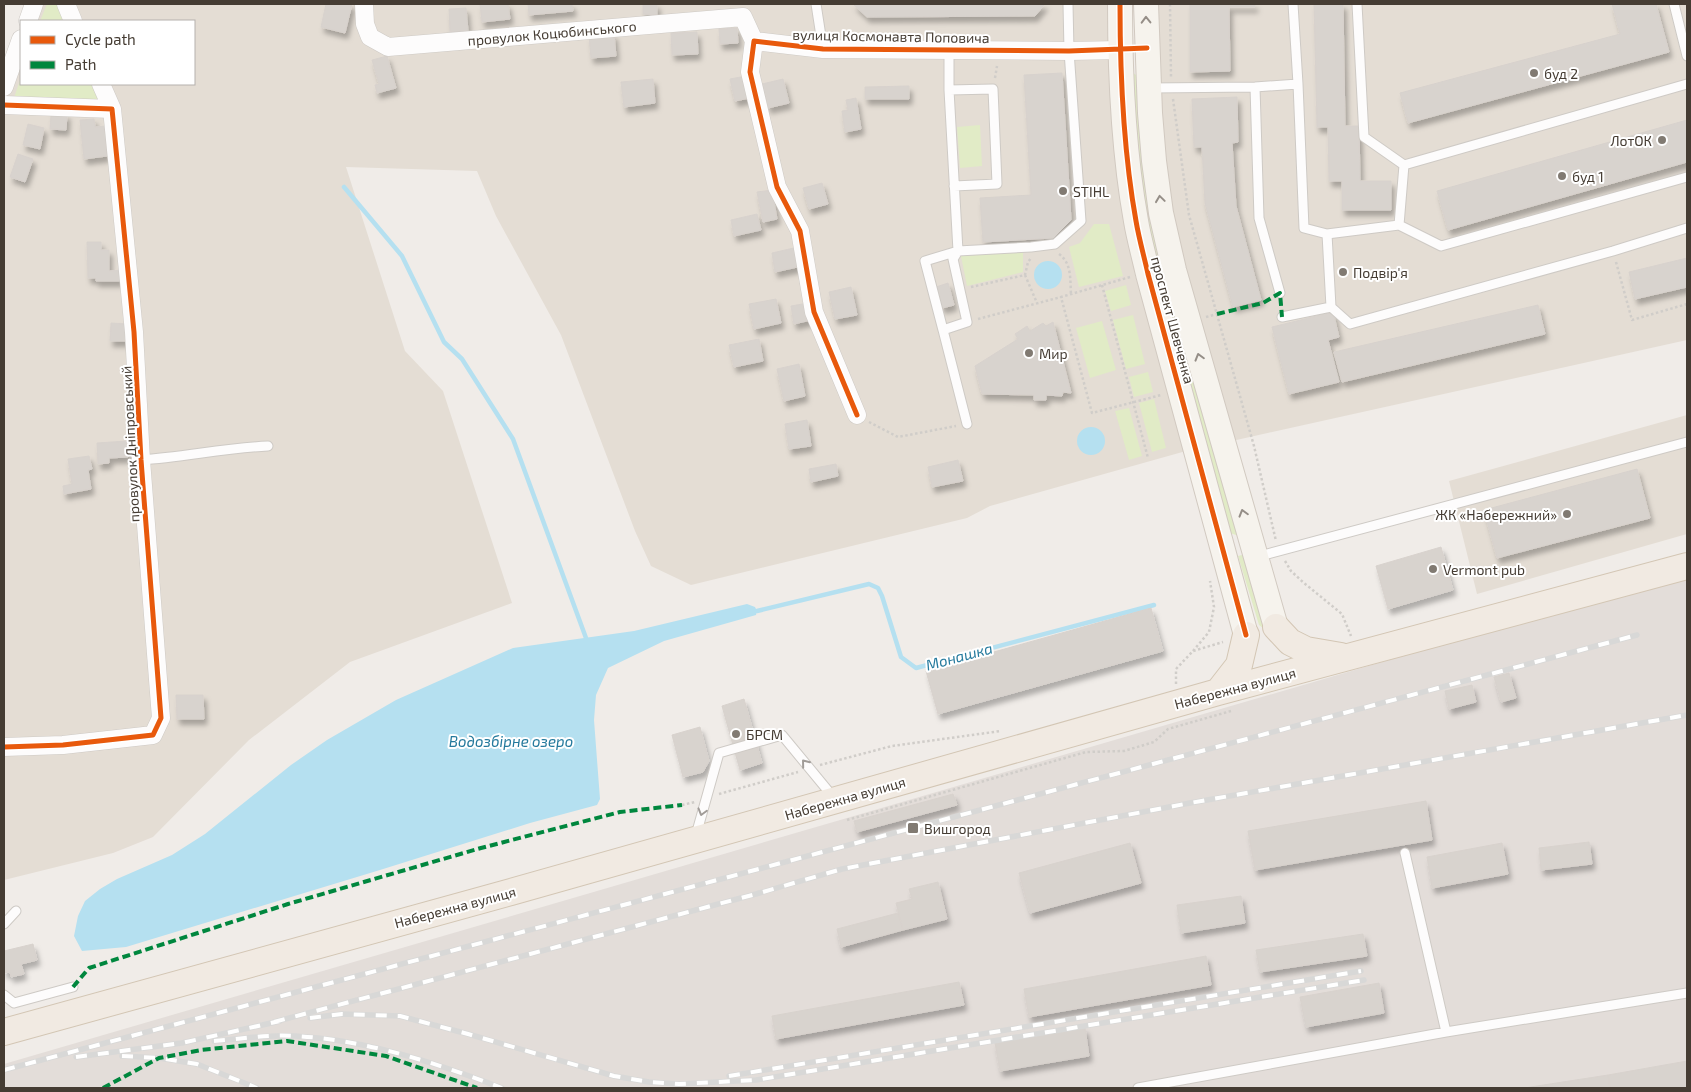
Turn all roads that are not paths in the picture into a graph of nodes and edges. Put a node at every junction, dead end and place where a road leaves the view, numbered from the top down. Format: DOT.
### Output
graph roads {
  1 [pos="34,4"];
  2 [pos="66,4"];
  3 [pos="364,4"];
  4 [pos="816,4"];
  5 [pos="1068,4"];
  6 [pos="1120,4"];
  7 [pos="1146,4"];
  8 [pos="1293,4"];
  9 [pos="1357,4"];
  10 [pos="1674,4"];
  11 [pos="28,20"];
  12 [pos="73,20"];
  13 [pos="20,41"];
  14 [pos="754,42"];
  15 [pos="1147,48"];
  16 [pos="823,49"];
  17 [pos="949,49"];
  18 [pos="1120,50"];
  19 [pos="1069,51"];
  20 [pos="1687,56"];
  21 [pos="1298,84"];
  22 [pos="1687,84"];
  23 [pos="101,85"];
  24 [pos="4,87"];
  25 [pos="1255,87"];
  26 [pos="1160,88"];
  27 [pos="949,90"];
  28 [pos="4,105"];
  29 [pos="112,109"];
  30 [pos="1404,164"];
  31 [pos="1687,177"];
  32 [pos="954,186"];
  33 [pos="1399,225"];
  34 [pos="1687,228"];
  35 [pos="1327,234"];
  36 [pos="958,251"];
  37 [pos="1280,293"];
  38 [pos="1330,307"];
  39 [pos="1282,317"];
  40 [pos="944,330"];
  41 [pos="857,415"];
  42 [pos="967,424"];
  43 [pos="1687,442"];
  44 [pos="268,446"];
  45 [pos="141,460"];
  46 [pos="1223,547"];
  47 [pos="1253,549"];
  48 [pos="1687,566"];
  49 [pos="1276,627"];
  50 [pos="1235,639"];
  51 [pos="1346,657"];
  52 [pos="1277,677"];
  53 [pos="1225,702"];
  54 [pos="4,747"];
  55 [pos="841,810"];
  56 [pos="694,840"];
  57 [pos="1405,853"];
  58 [pos="16,911"];
  59 [pos="4,924"];
  60 [pos="73,987"];
  61 [pos="1687,993"];
  62 [pos="4,995"];
  63 [pos="4,1032"];
  64 [pos="1446,1032"];
  65 [pos="1138,1088"];
  1 -- 11 [label="street"];
  2 -- 12 [label="street"];
  3 -- 14 [label="street, провулок Коцюбинського"];
  4 -- 16 [label="lane"];
  5 -- 19 [label="lane"];
  6 -- 18 [label="street, проспект Шевченка"];
  15 -- 7 [label="street, проспект Шевченка, one-way"];
  8 -- 21 [label="lane"];
  9 -- 30 [label="lane"];
  10 -- 20 [label="lane"];
  13 -- 24 [label="street"];
  14 -- 16 [label="street, вулиця Космонавта Поповича"];
  14 -- 41 [label="street"];
  15 -- 18 [label="street"];
  15 -- 26 [label="street, проспект Шевченка"];
  16 -- 17 [label="street, вулиця Космонавта Поповича"];
  17 -- 19 [label="street, вулиця Космонавта Поповича"];
  17 -- 27 [label="lane"];
  18 -- 19 [label="street, вулиця Космонавта Поповича"];
  18 -- 46 [label="street, проспект Шевченка"];
  19 -- 36 [label="lane"];
  21 -- 25 [label="lane"];
  21 -- 35 [label="lane"];
  22 -- 30 [label="lane"];
  23 -- 29 [label="street, провулок Дніпровський"];
  25 -- 26 [label="lane"];
  25 -- 37 [label="lane"];
  47 -- 26 [label="street, проспект Шевченка, one-way"];
  27 -- 32 [label="lane"];
  27 -- 32 [label="lane"];
  28 -- 29 [label="street"];
  29 -- 45 [label="street, провулок Дніпровський"];
  30 -- 33 [label="lane"];
  31 -- 33 [label="lane"];
  32 -- 36 [label="lane"];
  33 -- 35 [label="lane"];
  34 -- 38 [label="lane"];
  35 -- 38 [label="lane"];
  36 -- 40 [label="lane"];
  36 -- 40 [label="lane"];
  38 -- 39 [label="lane"];
  40 -- 42 [label="lane"];
  43 -- 47 [label="lane"];
  44 -- 45 [label="lane"];
  45 -- 54 [label="street, провулок Дніпровський"];
  46 -- 47 [label="street"];
  46 -- 50 [label="street, проспект Шевченка"];
  47 -- 49 [label="street, проспект Шевченка"];
  48 -- 51 [label="main road, Набережна вулиця"];
  49 -- 51 [label="main road"];
  49 -- 52 [label="main road"];
  50 -- 52 [label="main road"];
  50 -- 53 [label="main road"];
  51 -- 52 [label="main road, Набережна вулиця"];
  52 -- 53 [label="main road, Набережна вулиця"];
  53 -- 55 [label="main road, Набережна вулиця"];
  55 -- 56 [label="main road, Набережна вулиця"];
  55 -- 56 [label="lane, one-way"];
  56 -- 63 [label="main road, Набережна вулиця"];
  57 -- 64 [label="lane"];
  58 -- 59 [label="lane"];
  60 -- 62 [label="lane"];
  61 -- 64 [label="lane"];
  64 -- 65 [label="lane"];
}
